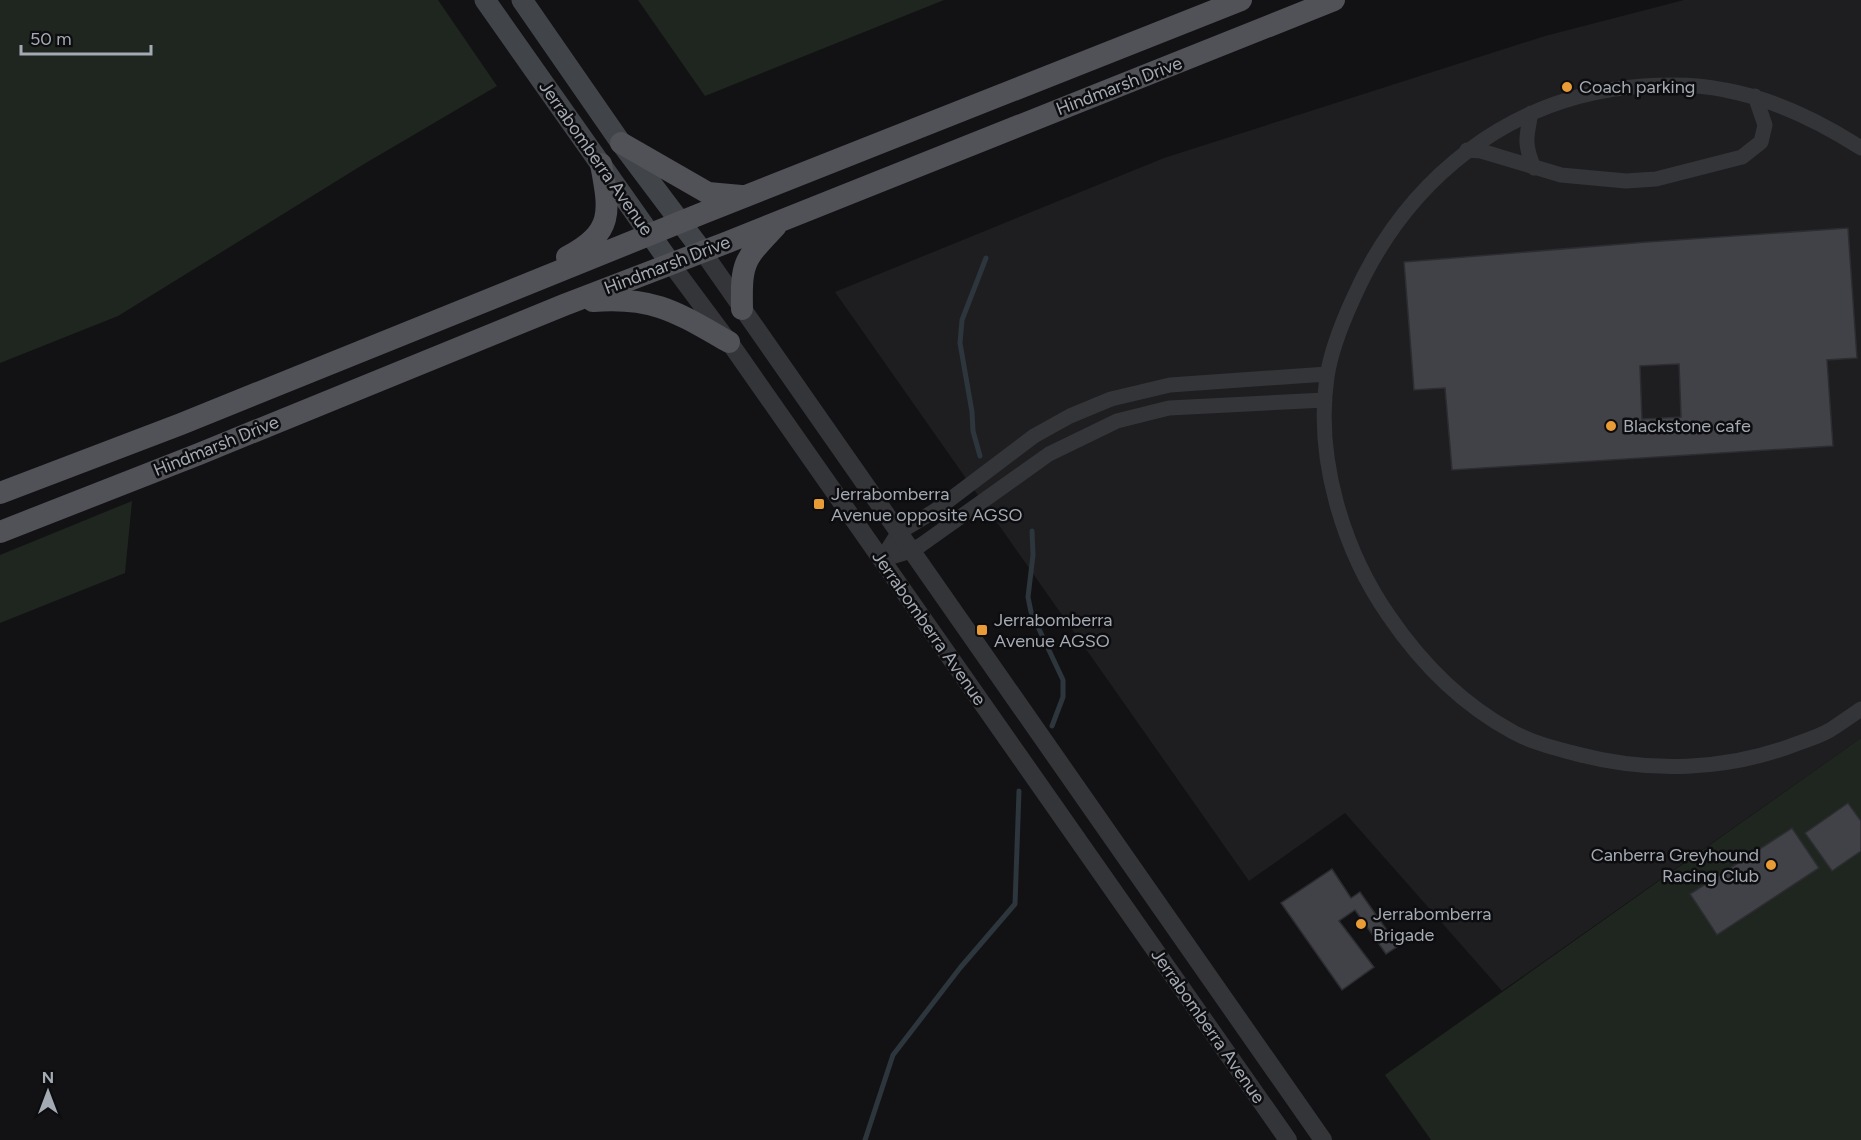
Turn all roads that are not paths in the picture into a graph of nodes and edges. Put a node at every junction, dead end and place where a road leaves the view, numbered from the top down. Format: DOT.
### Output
graph roads {
  1 [pos="485,0"];
  2 [pos="522,0"];
  3 [pos="1241,0"];
  4 [pos="1334,0"];
  5 [pos="1755,96"];
  6 [pos="1531,112"];
  7 [pos="621,143"];
  8 [pos="1861,148"];
  9 [pos="1467,150"];
  10 [pos="601,164"];
  11 [pos="1534,168"];
  12 [pos="746,196"];
  13 [pos="781,221"];
  14 [pos="681,222"];
  15 [pos="651,235"];
  16 [pos="703,252"];
  17 [pos="671,264"];
  18 [pos="564,305"];
  19 [pos="476,306"];
  20 [pos="742,309"];
  21 [pos="729,342"];
  22 [pos="1327,374"];
  23 [pos="1325,400"];
  24 [pos="0,493"];
  25 [pos="0,532"];
  26 [pos="898,532"];
  27 [pos="911,551"];
  28 [pos="881,560"];
  29 [pos="935,585"];
  30 [pos="911,602"];
  31 [pos="1861,709"];
  32 [pos="1288,1140"];
  33 [pos="1323,1140"];
  1 -- 10 [label="main road, Jerrabomberra Avenue"];
  2 -- 7 [label="main road, Jerrabomberra Avenue"];
  3 -- 12 [label="main road, Hindmarsh Drive"];
  4 -- 13 [label="main road, Hindmarsh Drive"];
  5 -- 6 [label="street"];
  5 -- 8 [label="street"];
  5 -- 11 [label="street"];
  6 -- 9 [label="street"];
  6 -- 11 [label="street"];
  7 -- 12 [label="main road"];
  7 -- 14 [label="main road, Jerrabomberra Avenue"];
  9 -- 11 [label="street"];
  9 -- 22 [label="street"];
  10 -- 15 [label="main road, Jerrabomberra Avenue"];
  10 -- 19 [label="main road"];
  12 -- 14 [label="main road, Hindmarsh Drive"];
  13 -- 16 [label="main road, Hindmarsh Drive"];
  13 -- 20 [label="main road"];
  14 -- 15 [label="main road, Hindmarsh Drive"];
  14 -- 16 [label="main road, Jerrabomberra Avenue"];
  15 -- 17 [label="main road, Jerrabomberra Avenue"];
  15 -- 19 [label="main road, Hindmarsh Drive"];
  16 -- 17 [label="main road, Hindmarsh Drive"];
  16 -- 20 [label="street, Jerrabomberra Avenue"];
  17 -- 18 [label="main road, Hindmarsh Drive"];
  17 -- 21 [label="street, Jerrabomberra Avenue"];
  18 -- 21 [label="main road"];
  18 -- 25 [label="main road, Hindmarsh Drive"];
  19 -- 24 [label="main road, Hindmarsh Drive"];
  20 -- 26 [label="street, Jerrabomberra Avenue"];
  21 -- 28 [label="street, Jerrabomberra Avenue"];
  22 -- 23 [label="street"];
  22 -- 26 [label="street"];
  23 -- 27 [label="street"];
  23 -- 31 [label="street"];
  26 -- 27 [label="street, Jerrabomberra Avenue"];
  26 -- 28 [label="street"];
  27 -- 28 [label="street"];
  27 -- 29 [label="street, Jerrabomberra Avenue"];
  28 -- 30 [label="street, Jerrabomberra Avenue"];
  29 -- 30 [label="street"];
  29 -- 33 [label="street, Jerrabomberra Avenue"];
  30 -- 32 [label="street, Jerrabomberra Avenue"];
}
